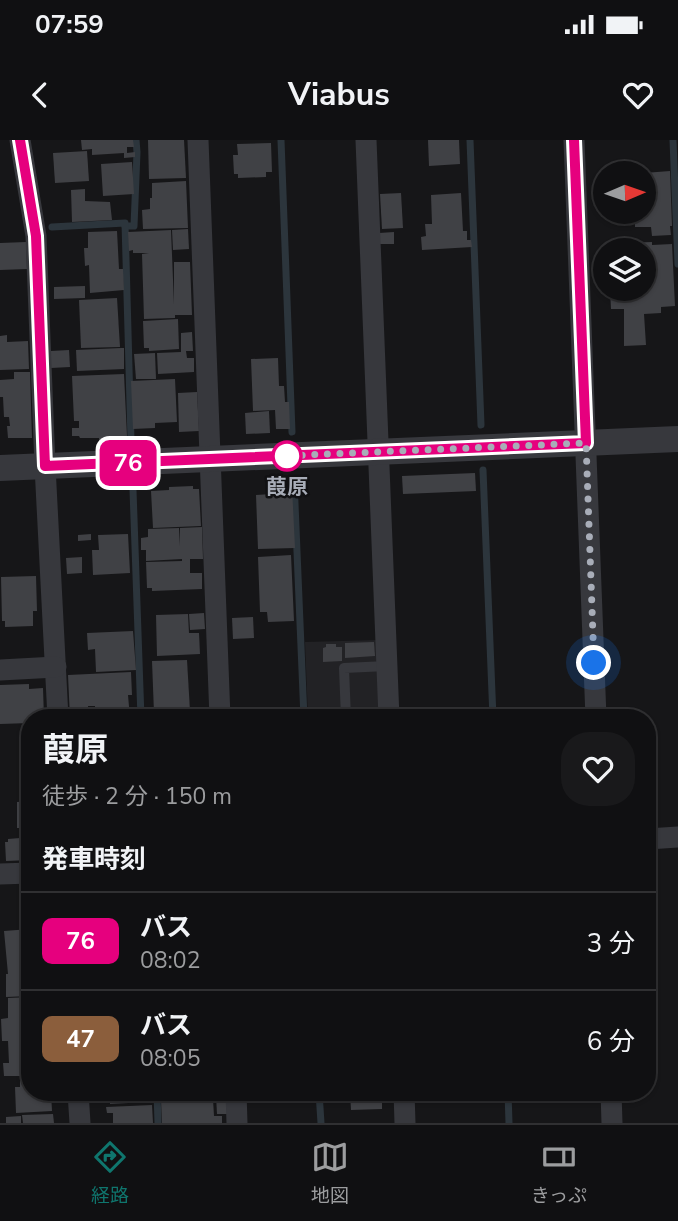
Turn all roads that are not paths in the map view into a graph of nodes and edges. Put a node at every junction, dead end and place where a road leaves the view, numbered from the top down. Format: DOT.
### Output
graph roads {
  1 [pos="20,140"];
  2 [pos="198,140"];
  3 [pos="366,140"];
  4 [pos="574,140"];
  5 [pos="678,439"];
  6 [pos="586,443"];
  7 [pos="378,452"];
  8 [pos="209,460"];
  9 [pos="45,466"];
  10 [pos="0,468"];
  11 [pos="387,666"];
  12 [pos="56,667"];
  13 [pos="0,670"];
  14 [pos="58,709"];
  15 [pos="220,709"];
  16 [pos="346,709"];
  17 [pos="389,709"];
  18 [pos="596,709"];
  19 [pos="678,837"];
  20 [pos="656,838"];
  21 [pos="21,873"];
  22 [pos="0,874"];
  23 [pos="79,1101"];
  24 [pos="236,1101"];
  25 [pos="404,1101"];
  26 [pos="611,1101"];
  27 [pos="80,1123"];
  28 [pos="237,1123"];
  29 [pos="405,1123"];
  30 [pos="612,1123"];
  1 -- 9 [label="street"];
  2 -- 8 [label="street"];
  3 -- 7 [label="street"];
  4 -- 6 [label="street"];
  5 -- 6 [label="street"];
  6 -- 7 [label="street"];
  6 -- 18 [label="street"];
  7 -- 8 [label="street"];
  7 -- 11 [label="street"];
  8 -- 9 [label="street"];
  8 -- 15 [label="street"];
  9 -- 10 [label="street"];
  9 -- 12 [label="street"];
  11 -- 16 [label="lane"];
  11 -- 17 [label="street"];
  12 -- 13 [label="street"];
  12 -- 14 [label="street"];
  19 -- 20 [label="street"];
  21 -- 22 [label="street"];
  23 -- 27 [label="street"];
  24 -- 28 [label="street"];
  25 -- 29 [label="street"];
  26 -- 30 [label="street"];
}
